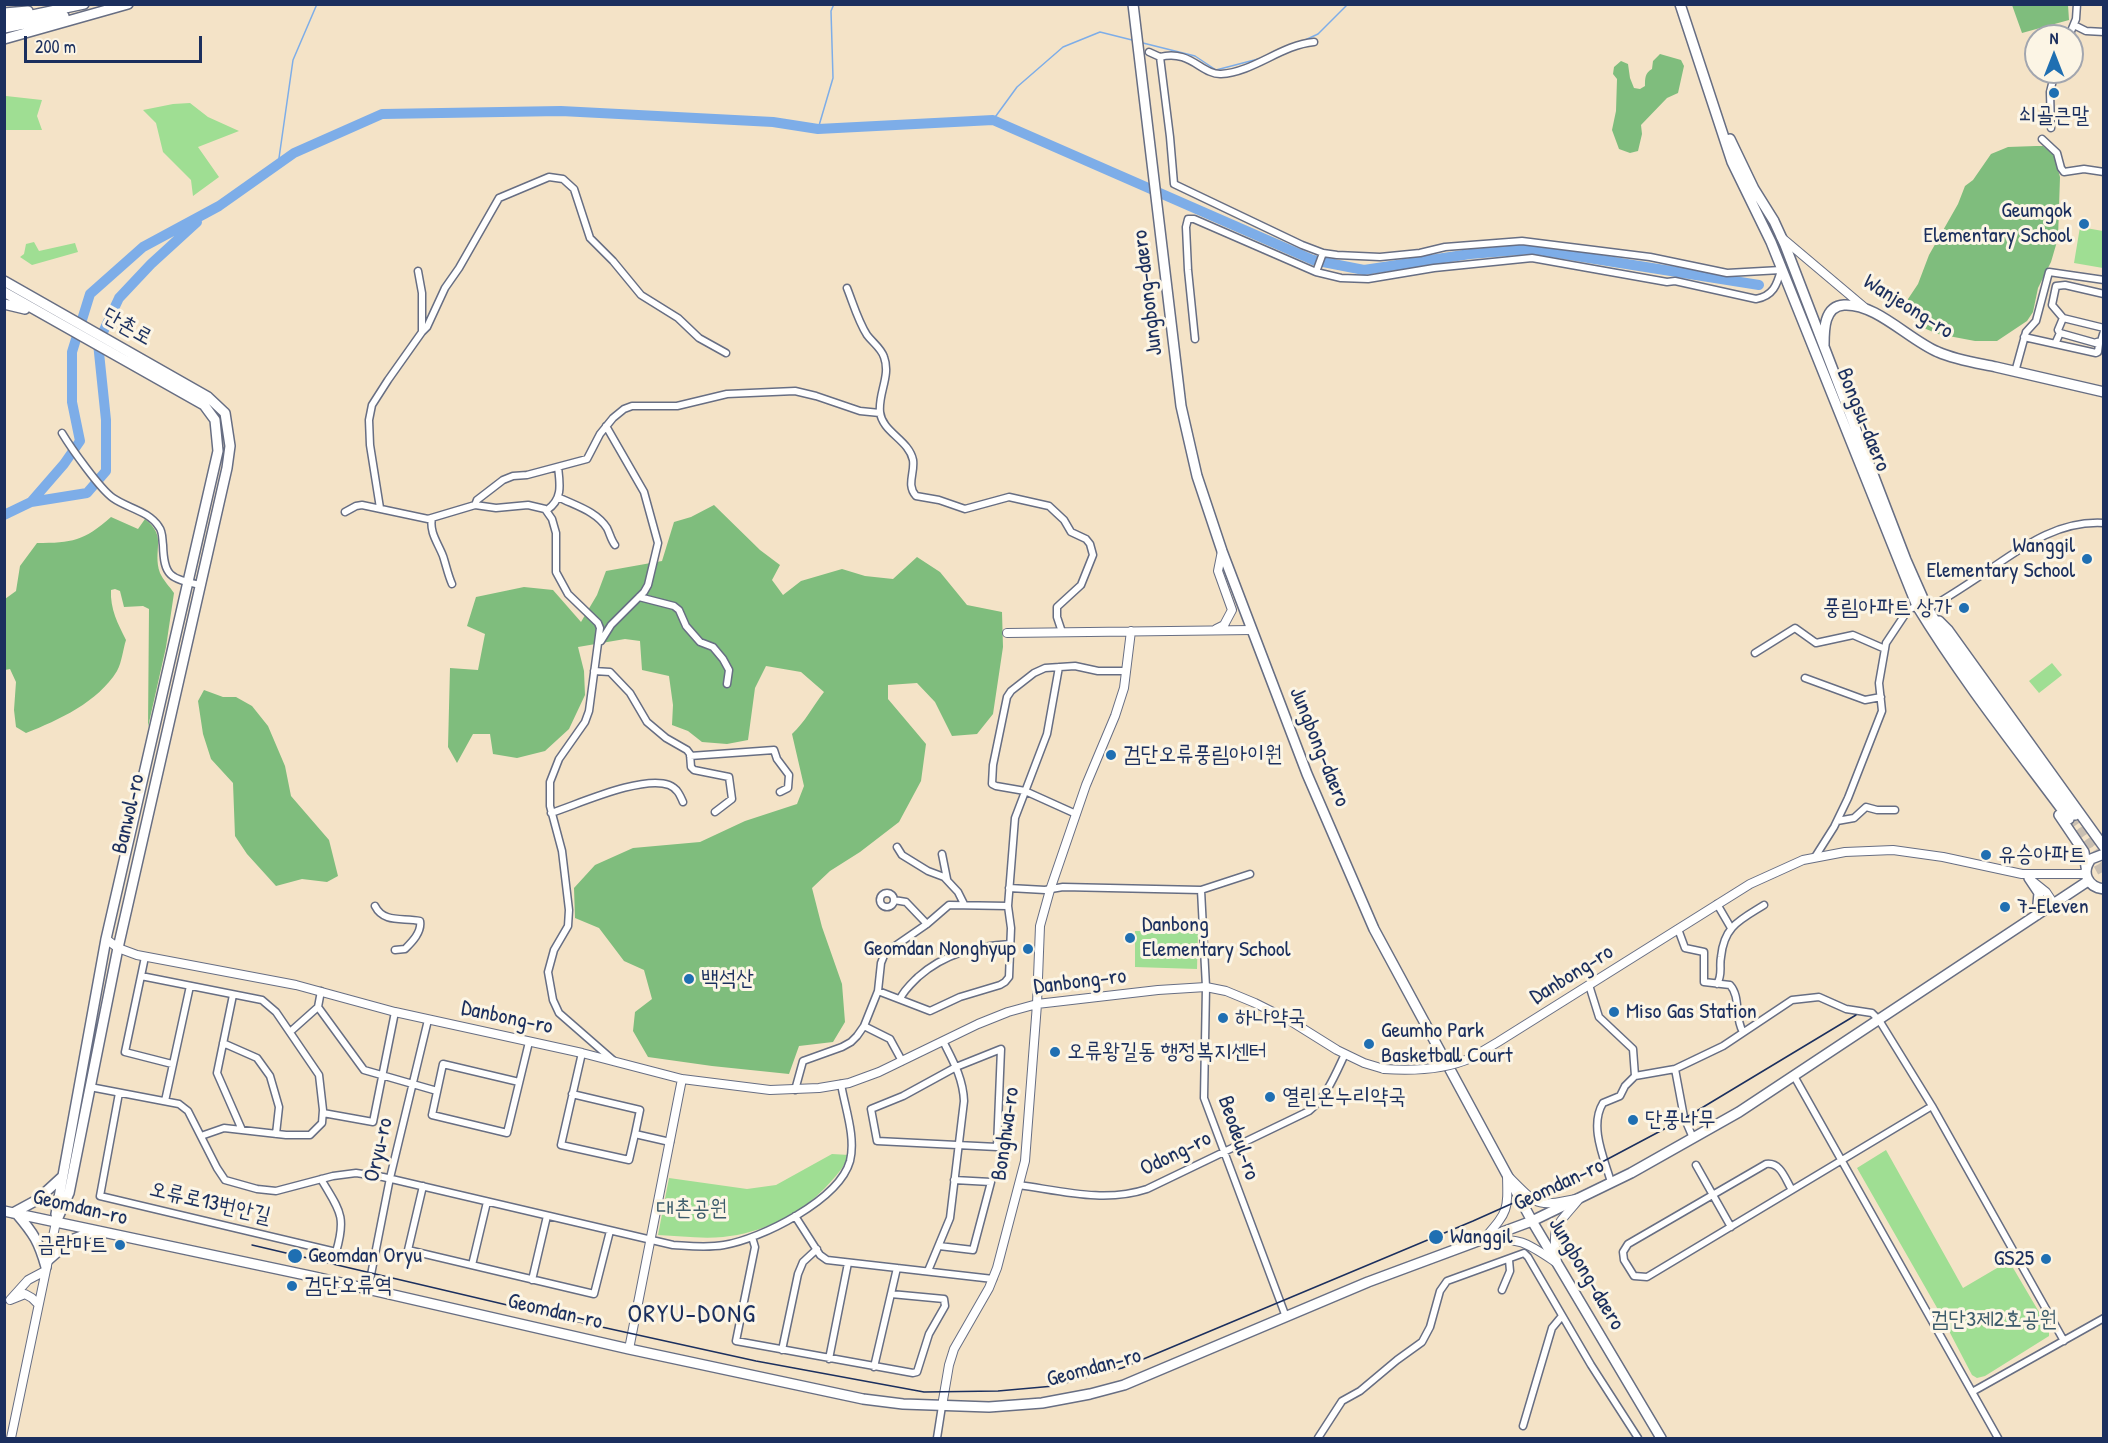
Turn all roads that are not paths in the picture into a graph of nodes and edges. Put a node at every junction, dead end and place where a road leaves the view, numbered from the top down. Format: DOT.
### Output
graph roads {
  1 [pos="84,4"];
  2 [pos="123,4"];
  3 [pos="128,4"];
  4 [pos="1133,4"];
  5 [pos="1680,4"];
  6 [pos="2077,4"];
  7 [pos="4,13"];
  8 [pos="4,21"];
  9 [pos="2074,24"];
  10 [pos="4,28"];
  11 [pos="2084,30"];
  12 [pos="2103,32"];
  13 [pos="4,39"];
  14 [pos="1314,42"];
  15 [pos="1149,52"];
  16 [pos="1160,57"];
  17 [pos="2052,84"];
  18 [pos="1718,116"];
  19 [pos="2051,128"];
  20 [pos="2042,139"];
  21 [pos="2103,171"];
  22 [pos="1751,201"];
  23 [pos="1780,237"];
  24 [pos="1323,253"];
  25 [pos="418,270"];
  26 [pos="1781,270"];
  27 [pos="1316,272"];
  28 [pos="2103,280"];
  29 [pos="4,281"];
  30 [pos="1800,285"];
  31 [pos="1788,286"];
  32 [pos="847,288"];
  33 [pos="4,292"];
  34 [pos="2103,294"];
  35 [pos="4,304"];
  36 [pos="1865,308"];
  37 [pos="50,314"];
  38 [pos="2063,318"];
  39 [pos="2103,330"];
  40 [pos="422,332"];
  41 [pos="2060,333"];
  42 [pos="2024,337"];
  43 [pos="1195,339"];
  44 [pos="2097,342"];
  45 [pos="2055,344"];
  46 [pos="1825,351"];
  47 [pos="726,353"];
  48 [pos="2015,372"];
  49 [pos="2103,392"];
  50 [pos="225,413"];
  51 [pos="880,413"];
  52 [pos="215,420"];
  53 [pos="606,426"];
  54 [pos="62,433"];
  55 [pos="558,467"];
  56 [pos="558,497"];
  57 [pos="475,505"];
  58 [pos="380,508"];
  59 [pos="547,510"];
  60 [pos="345,512"];
  61 [pos="432,518"];
  62 [pos="2103,523"];
  63 [pos="615,545"];
  64 [pos="1222,551"];
  65 [pos="188,583"];
  66 [pos="452,584"];
  67 [pos="200,585"];
  68 [pos="639,597"];
  69 [pos="1917,606"];
  70 [pos="1929,610"];
  71 [pos="1213,630"];
  72 [pos="1252,630"];
  73 [pos="1131,631"];
  74 [pos="1062,632"];
  75 [pos="1007,633"];
  76 [pos="598,647"];
  77 [pos="1885,649"];
  78 [pos="1755,653"];
  79 [pos="1059,668"];
  80 [pos="594,671"];
  81 [pos="1126,671"];
  82 [pos="1805,678"];
  83 [pos="727,684"];
  84 [pos="1881,697"];
  85 [pos="690,756"];
  86 [pos="1025,791"];
  87 [pos="780,792"];
  88 [pos="683,802"];
  89 [pos="1895,810"];
  90 [pos="715,812"];
  91 [pos="551,813"];
  92 [pos="1076,814"];
  93 [pos="2073,818"];
  94 [pos="1837,821"];
  95 [pos="897,847"];
  96 [pos="2103,847"];
  97 [pos="942,854"];
  98 [pos="2103,854"];
  99 [pos="1815,857"];
  100 [pos="1250,874"];
  101 [pos="2087,874"];
  102 [pos="2025,876"];
  103 [pos="947,879"];
  104 [pos="1009,888"];
  105 [pos="1050,890"];
  106 [pos="1201,890"];
  107 [pos="2103,890"];
  108 [pos="894,900"];
  109 [pos="964,904"];
  110 [pos="1717,904"];
  111 [pos="2054,904"];
  112 [pos="1764,905"];
  113 [pos="375,906"];
  114 [pos="1008,906"];
  115 [pos="2037,915"];
  116 [pos="927,924"];
  117 [pos="1731,928"];
  118 [pos="1678,929"];
  119 [pos="106,939"];
  120 [pos="1010,944"];
  121 [pos="118,948"];
  122 [pos="395,950"];
  123 [pos="145,957"];
  124 [pos="141,976"];
  125 [pos="1717,984"];
  126 [pos="1589,985"];
  127 [pos="190,986"];
  128 [pos="1206,987"];
  129 [pos="321,991"];
  130 [pos="878,991"];
  131 [pos="233,994"];
  132 [pos="900,999"];
  133 [pos="1037,1004"];
  134 [pos="318,1007"];
  135 [pos="395,1012"];
  136 [pos="428,1020"];
  137 [pos="1879,1020"];
  138 [pos="864,1026"];
  139 [pos="290,1032"];
  140 [pos="1743,1032"];
  141 [pos="943,1041"];
  142 [pos="529,1042"];
  143 [pos="223,1043"];
  144 [pos="582,1053"];
  145 [pos="1345,1054"];
  146 [pos="902,1061"];
  147 [pos="614,1062"];
  148 [pos="172,1064"];
  149 [pos="956,1067"];
  150 [pos="1675,1069"];
  151 [pos="382,1076"];
  152 [pos="1635,1076"];
  153 [pos="1794,1076"];
  154 [pos="682,1079"];
  155 [pos="519,1082"];
  156 [pos="841,1084"];
  157 [pos="412,1085"];
  158 [pos="90,1087"];
  159 [pos="795,1090"];
  160 [pos="437,1091"];
  161 [pos="118,1093"];
  162 [pos="572,1094"];
  163 [pos="165,1101"];
  164 [pos="1932,1106"];
  165 [pos="323,1113"];
  166 [pos="242,1130"];
  167 [pos="276,1134"];
  168 [pos="635,1134"];
  169 [pos="201,1136"];
  170 [pos="1693,1138"];
  171 [pos="670,1142"];
  172 [pos="958,1146"];
  173 [pos="1223,1151"];
  174 [pos="1840,1161"];
  175 [pos="1696,1165"];
  176 [pos="1507,1175"];
  177 [pos="62,1177"];
  178 [pos="390,1178"];
  179 [pos="321,1179"];
  180 [pos="954,1180"];
  181 [pos="1611,1182"];
  182 [pos="1019,1185"];
  183 [pos="423,1186"];
  184 [pos="1792,1190"];
  185 [pos="1713,1194"];
  186 [pos="1580,1198"];
  187 [pos="487,1202"];
  188 [pos="11,1213"];
  189 [pos="547,1216"];
  190 [pos="795,1216"];
  191 [pos="1533,1221"];
  192 [pos="56,1222"];
  193 [pos="1731,1227"];
  194 [pos="95,1231"];
  195 [pos="610,1231"];
  196 [pos="752,1237"];
  197 [pos="1485,1239"];
  198 [pos="650,1240"];
  199 [pos="939,1246"];
  200 [pos="817,1250"];
  201 [pos="1509,1260"];
  202 [pos="848,1263"];
  203 [pos="1557,1263"];
  204 [pos="472,1265"];
  205 [pos="46,1267"];
  206 [pos="897,1268"];
  207 [pos="928,1271"];
  208 [pos="993,1279"];
  209 [pos="532,1280"];
  210 [pos="368,1290"];
  211 [pos="1502,1290"];
  212 [pos="891,1294"];
  213 [pos="7,1302"];
  214 [pos="38,1304"];
  215 [pos="1562,1316"];
  216 [pos="1286,1317"];
  217 [pos="2103,1318"];
  218 [pos="2064,1341"];
  219 [pos="629,1349"];
  220 [pos="782,1350"];
  221 [pos="829,1359"];
  222 [pos="874,1366"];
  223 [pos="1972,1392"];
  224 [pos="942,1406"];
  225 [pos="1523,1426"];
  226 [pos="11,1438"];
  227 [pos="936,1438"];
  228 [pos="1318,1438"];
  229 [pos="1638,1438"];
  230 [pos="1661,1438"];
  231 [pos="1998,1438"];
  1 -- 7 [label="main road"];
  1 -- 8 [label="main road"];
  2 -- 10 [label="main road"];
  3 -- 13 [label="main road"];
  4 -- 64 [label="main road, Jungbong-daero"];
  5 -- 18 [label="main road, Bongsu-daero"];
  6 -- 9 [label="street"];
  11 -- 12 [label="street"];
  14 -- 16 [label="street"];
  15 -- 16 [label="street"];
  16 -- 24 [label="street"];
  17 -- 19 [label="street"];
  18 -- 22 [label="main road, Bongsu-daero"];
  18 -- 23 [label="main road"];
  20 -- 21 [label="street"];
  22 -- 23 [label="main road"];
  22 -- 26 [label="main road, Bongsu-daero"];
  23 -- 30 [label="main road, Bongsu-daero"];
  23 -- 36 [label="street, Wanjeong-ro"];
  24 -- 26 [label="street"];
  24 -- 27 [label="street"];
  25 -- 40 [label="street"];
  26 -- 27 [label="street"];
  26 -- 31 [label="main road, Bongsu-daero"];
  27 -- 43 [label="street"];
  28 -- 42 [label="street"];
  29 -- 37 [label="main road, 단촌로"];
  30 -- 31 [label="main road"];
  30 -- 46 [label="main road, Bongsu-daero"];
  31 -- 69 [label="main road, Bongsu-daero"];
  32 -- 51 [label="street"];
  33 -- 37 [label="main road, 단촌로"];
  34 -- 38 [label="street"];
  35 -- 37 [label="main road"];
  36 -- 46 [label="main road"];
  36 -- 48 [label="main road, Wanjeong-ro"];
  37 -- 50 [label="main road, 단촌로"];
  37 -- 52 [label="main road, 단촌로"];
  38 -- 39 [label="street"];
  38 -- 41 [label="street"];
  39 -- 44 [label="street"];
  40 -- 47 [label="street"];
  40 -- 58 [label="street"];
  41 -- 44 [label="street"];
  41 -- 45 [label="street"];
  42 -- 45 [label="street"];
  42 -- 48 [label="street"];
  44 -- 45 [label="street"];
  46 -- 70 [label="main road, Bongsu-daero"];
  48 -- 49 [label="main road, Wanjeong-ro"];
  50 -- 67 [label="main road, Banwol-ro"];
  51 -- 53 [label="street"];
  51 -- 74 [label="street"];
  52 -- 65 [label="main road, Banwol-ro"];
  53 -- 55 [label="street"];
  53 -- 68 [label="street"];
  54 -- 65 [label="street"];
  55 -- 56 [label="street"];
  55 -- 57 [label="street"];
  56 -- 59 [label="street"];
  56 -- 63 [label="street"];
  57 -- 59 [label="street"];
  57 -- 61 [label="street"];
  58 -- 60 [label="street"];
  58 -- 61 [label="street"];
  59 -- 76 [label="street"];
  61 -- 66 [label="street"];
  62 -- 70 [label="street"];
  64 -- 71 [label="street"];
  64 -- 72 [label="main road, Jungbong-daero"];
  65 -- 67 [label="street"];
  65 -- 119 [label="main road, Banwol-ro"];
  67 -- 121 [label="main road, Banwol-ro"];
  68 -- 76 [label="street"];
  68 -- 83 [label="street"];
  69 -- 77 [label="street"];
  69 -- 93 [label="main road, Bongsu-daero"];
  70 -- 93 [label="main road, Bongsu-daero"];
  71 -- 72 [label="street"];
  71 -- 73 [label="street"];
  72 -- 176 [label="main road, Jungbong-daero"];
  73 -- 74 [label="street"];
  73 -- 81 [label="street, Bonghwa-ro"];
  74 -- 75 [label="street"];
  76 -- 80 [label="street"];
  77 -- 78 [label="street"];
  77 -- 84 [label="street"];
  79 -- 81 [label="street"];
  79 -- 86 [label="street"];
  79 -- 86 [label="street"];
  80 -- 85 [label="street"];
  80 -- 91 [label="street"];
  81 -- 92 [label="street, Bonghwa-ro"];
  82 -- 84 [label="street"];
  84 -- 94 [label="street"];
  85 -- 87 [label="street"];
  85 -- 90 [label="street"];
  86 -- 92 [label="street"];
  86 -- 104 [label="street"];
  88 -- 91 [label="street"];
  89 -- 94 [label="street"];
  91 -- 147 [label="street"];
  92 -- 105 [label="street, Bonghwa-ro"];
  93 -- 96 [label="main road"];
  93 -- 101 [label="main road"];
  94 -- 99 [label="street"];
  95 -- 103 [label="street"];
  97 -- 103 [label="street"];
  98 -- 101 [label="main road, Geomdan-ro"];
  99 -- 102 [label="street, Danbong-ro"];
  99 -- 110 [label="street, Danbong-ro"];
  100 -- 106 [label="street"];
  101 -- 102 [label="street, Danbong-ro"];
  101 -- 107 [label="main road"];
  101 -- 111 [label="main road, Geomdan-ro"];
  102 -- 111 [label="street"];
  102 -- 115 [label="main road"];
  103 -- 109 [label="street"];
  104 -- 105 [label="street"];
  104 -- 114 [label="street"];
  105 -- 106 [label="street"];
  105 -- 133 [label="street, Bonghwa-ro"];
  106 -- 128 [label="street, Beodeul-ro"];
  108 -- 116 [label="street"];
  109 -- 114 [label="street"];
  109 -- 116 [label="street"];
  110 -- 117 [label="street"];
  110 -- 118 [label="street, Danbong-ro"];
  111 -- 115 [label="main road, Geomdan-ro"];
  112 -- 117 [label="street"];
  113 -- 122 [label="street"];
  114 -- 120 [label="street"];
  115 -- 137 [label="main road, Geomdan-ro"];
  116 -- 130 [label="street"];
  117 -- 125 [label="street"];
  118 -- 125 [label="street"];
  118 -- 126 [label="street, Danbong-ro"];
  119 -- 121 [label="street, Danbong-ro"];
  119 -- 177 [label="main road, Banwol-ro"];
  120 -- 132 [label="street"];
  120 -- 132 [label="street"];
  121 -- 123 [label="street, Danbong-ro"];
  121 -- 158 [label="main road, Banwol-ro"];
  123 -- 124 [label="street"];
  123 -- 129 [label="street, Danbong-ro"];
  124 -- 127 [label="street"];
  124 -- 148 [label="street"];
  125 -- 140 [label="street"];
  126 -- 145 [label="street, Danbong-ro, bridge"];
  126 -- 152 [label="street"];
  127 -- 131 [label="street"];
  127 -- 148 [label="street"];
  128 -- 133 [label="street, Danbong-ro"];
  128 -- 145 [label="street, Danbong-ro"];
  128 -- 173 [label="street, Beodeul-ro"];
  129 -- 134 [label="street"];
  129 -- 135 [label="street, Danbong-ro"];
  130 -- 132 [label="street"];
  130 -- 138 [label="street"];
  131 -- 139 [label="street"];
  131 -- 143 [label="street"];
  133 -- 141 [label="street, Danbong-ro"];
  133 -- 182 [label="street, Bonghwa-ro"];
  134 -- 139 [label="street"];
  134 -- 151 [label="street"];
  135 -- 136 [label="street, Danbong-ro"];
  135 -- 151 [label="street"];
  136 -- 142 [label="street, Danbong-ro"];
  136 -- 157 [label="street, Oryu-ro"];
  137 -- 140 [label="street"];
  137 -- 153 [label="main road, Geomdan-ro"];
  137 -- 164 [label="street"];
  138 -- 146 [label="street"];
  138 -- 159 [label="street"];
  139 -- 165 [label="street"];
  140 -- 150 [label="street"];
  141 -- 146 [label="street, Danbong-ro"];
  141 -- 149 [label="street"];
  142 -- 144 [label="street, Danbong-ro"];
  142 -- 155 [label="street"];
  143 -- 166 [label="street"];
  143 -- 167 [label="street"];
  144 -- 147 [label="street, Danbong-ro"];
  144 -- 162 [label="street"];
  145 -- 173 [label="street, Odong-ro"];
  146 -- 156 [label="street, Danbong-ro"];
  147 -- 154 [label="street, Danbong-ro"];
  148 -- 163 [label="street"];
  149 -- 172 [label="street"];
  149 -- 172 [label="street"];
  149 -- 172 [label="street"];
  150 -- 152 [label="street"];
  150 -- 170 [label="street"];
  151 -- 157 [label="street"];
  151 -- 165 [label="street"];
  152 -- 181 [label="street"];
  153 -- 170 [label="main road, Geomdan-ro"];
  153 -- 174 [label="street"];
  154 -- 159 [label="street, Danbong-ro"];
  154 -- 171 [label="street"];
  155 -- 160 [label="street"];
  155 -- 160 [label="street"];
  156 -- 159 [label="street, Danbong-ro"];
  156 -- 190 [label="street"];
  157 -- 160 [label="street"];
  157 -- 178 [label="street, Oryu-ro"];
  158 -- 161 [label="street"];
  158 -- 192 [label="main road, Banwol-ro"];
  161 -- 163 [label="street"];
  161 -- 179 [label="street, 오류로13번안길"];
  162 -- 168 [label="street"];
  162 -- 168 [label="street"];
  163 -- 169 [label="street"];
  164 -- 174 [label="street"];
  164 -- 218 [label="street"];
  165 -- 167 [label="street"];
  166 -- 167 [label="street"];
  166 -- 169 [label="street"];
  168 -- 171 [label="street"];
  169 -- 179 [label="street"];
  170 -- 181 [label="main road, Geomdan-ro"];
  171 -- 198 [label="street"];
  172 -- 180 [label="street"];
  173 -- 182 [label="street, Odong-ro"];
  173 -- 216 [label="street, Beodeul-ro"];
  174 -- 184 [label="street"];
  174 -- 223 [label="street"];
  175 -- 185 [label="street"];
  176 -- 186 [label="street"];
  176 -- 191 [label="main road, Jungbong-daero"];
  176 -- 197 [label="street"];
  177 -- 188 [label="main road"];
  177 -- 192 [label="main road, Banwol-ro"];
  178 -- 179 [label="street"];
  178 -- 183 [label="street"];
  178 -- 210 [label="street, Oryu-ro"];
  180 -- 199 [label="street"];
  180 -- 199 [label="street"];
  181 -- 186 [label="main road, Geomdan-ro"];
  182 -- 208 [label="street, Bonghwa-ro"];
  183 -- 187 [label="street"];
  183 -- 204 [label="street"];
  184 -- 185 [label="street"];
  184 -- 193 [label="street"];
  185 -- 193 [label="street"];
  185 -- 193 [label="street"];
  186 -- 191 [label="main road, Geomdan-ro"];
  186 -- 203 [label="street"];
  187 -- 189 [label="street"];
  187 -- 204 [label="street"];
  188 -- 192 [label="main road, Geomdan-ro"];
  188 -- 205 [label="main road"];
  189 -- 195 [label="street"];
  189 -- 209 [label="street"];
  190 -- 196 [label="street"];
  190 -- 200 [label="street"];
  191 -- 197 [label="main road, Geomdan-ro"];
  191 -- 203 [label="main road, Jungbong-daero"];
  192 -- 194 [label="main road, Geomdan-ro"];
  192 -- 205 [label="street, Banwol-ro"];
  194 -- 205 [label="main road"];
  194 -- 210 [label="main road, Geomdan-ro"];
  195 -- 198 [label="street"];
  195 -- 209 [label="street"];
  196 -- 198 [label="street"];
  196 -- 220 [label="street"];
  197 -- 203 [label="street"];
  197 -- 216 [label="main road, Geomdan-ro"];
  198 -- 219 [label="street"];
  199 -- 207 [label="street"];
  200 -- 202 [label="street"];
  200 -- 220 [label="street"];
  201 -- 211 [label="street"];
  201 -- 215 [label="street"];
  201 -- 228 [label="street"];
  202 -- 206 [label="street"];
  202 -- 221 [label="street"];
  203 -- 230 [label="main road, Jungbong-daero"];
  204 -- 209 [label="street"];
  205 -- 213 [label="street"];
  205 -- 214 [label="street, Banwol-ro"];
  206 -- 207 [label="street"];
  206 -- 212 [label="street"];
  207 -- 208 [label="street"];
  208 -- 224 [label="street, Bonghwa-ro"];
  210 -- 219 [label="main road, Geomdan-ro"];
  212 -- 222 [label="street"];
  212 -- 222 [label="street"];
  213 -- 214 [label="street"];
  214 -- 226 [label="street, Banwol-ro"];
  215 -- 225 [label="street"];
  215 -- 229 [label="street"];
  216 -- 224 [label="main road, Geomdan-ro"];
  217 -- 218 [label="street"];
  218 -- 223 [label="street"];
  219 -- 224 [label="main road, Geomdan-ro"];
  220 -- 221 [label="street"];
  221 -- 222 [label="street"];
  223 -- 231 [label="street"];
  224 -- 227 [label="street"];
}
